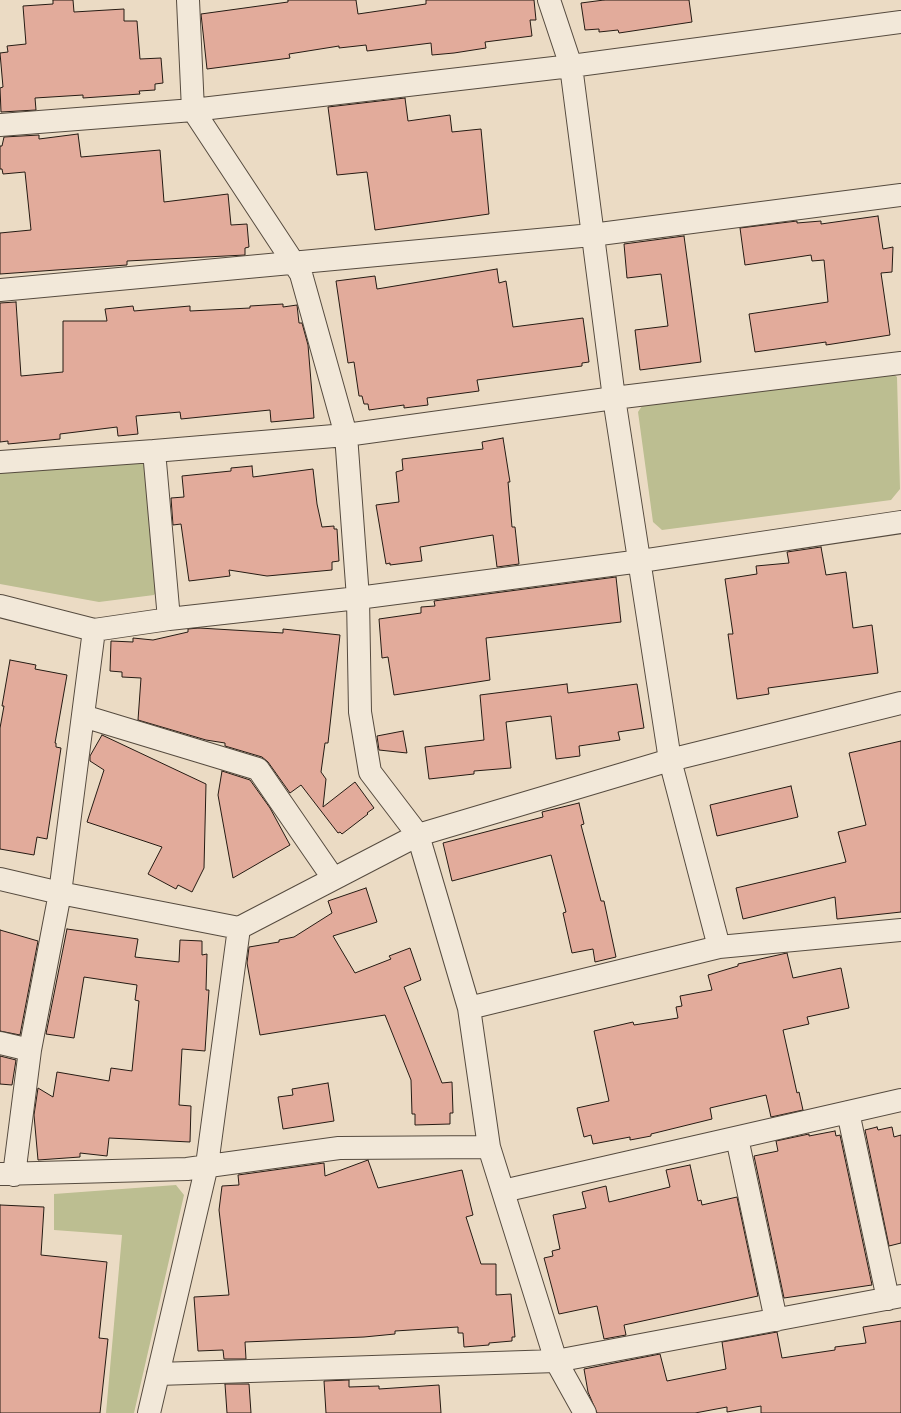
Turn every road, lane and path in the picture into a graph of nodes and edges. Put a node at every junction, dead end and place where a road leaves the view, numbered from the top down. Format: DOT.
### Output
graph roads {
  1 [pos="188,0"];
  2 [pos="549,0"];
  3 [pos="901,22"];
  4 [pos="571,66"];
  5 [pos="193,110"];
  6 [pos="0,125"];
  7 [pos="901,195"];
  8 [pos="592,235"];
  9 [pos="294,264"];
  10 [pos="0,290"];
  11 [pos="901,363"];
  12 [pos="614,398"];
  13 [pos="346,435"];
  14 [pos="154,451"];
  15 [pos="0,462"];
  16 [pos="901,522"];
  17 [pos="641,561"];
  18 [pos="358,598"];
  19 [pos="0,606"];
  20 [pos="169,619"];
  21 [pos="94,630"];
  22 [pos="901,703"];
  23 [pos="83,716"];
  24 [pos="670,760"];
  25 [pos="418,835"];
  26 [pos="334,878"];
  27 [pos="0,879"];
  28 [pos="60,893"];
  29 [pos="240,928"];
  30 [pos="901,930"];
  31 [pos="719,947"];
  32 [pos="469,1008"];
  33 [pos="0,1043"];
  34 [pos="30,1050"];
  35 [pos="901,1100"];
  36 [pos="848,1112"];
  37 [pos="737,1138"];
  38 [pos="489,1147"];
  39 [pos="207,1165"];
  40 [pos="7,1175"];
  41 [pos="503,1192"];
  42 [pos="894,1297"];
  43 [pos="776,1320"];
  44 [pos="556,1361"];
  45 [pos="158,1374"];
  46 [pos="149,1413"];
  47 [pos="584,1413"];
  1 -- 5 [label="street"];
  2 -- 4 [label="street"];
  3 -- 4 [label="street"];
  4 -- 5 [label="street"];
  4 -- 8 [label="street"];
  5 -- 6 [label="street"];
  5 -- 9 [label="street"];
  7 -- 8 [label="street"];
  8 -- 9 [label="street"];
  8 -- 12 [label="street"];
  9 -- 10 [label="street"];
  9 -- 13 [label="street"];
  11 -- 12 [label="street"];
  12 -- 13 [label="street"];
  12 -- 17 [label="street"];
  13 -- 14 [label="street"];
  13 -- 18 [label="street"];
  14 -- 15 [label="street"];
  14 -- 20 [label="street"];
  16 -- 17 [label="street"];
  17 -- 18 [label="street"];
  17 -- 24 [label="street"];
  18 -- 20 [label="street"];
  18 -- 25 [label="street"];
  19 -- 21 [label="street"];
  20 -- 21 [label="street"];
  21 -- 23 [label="street"];
  22 -- 24 [label="street"];
  23 -- 26 [label="street"];
  23 -- 28 [label="street"];
  24 -- 25 [label="street"];
  24 -- 31 [label="street"];
  25 -- 26 [label="street"];
  25 -- 32 [label="street"];
  26 -- 29 [label="street"];
  27 -- 28 [label="street"];
  28 -- 29 [label="street"];
  28 -- 34 [label="street"];
  29 -- 39 [label="street"];
  30 -- 31 [label="street"];
  31 -- 32 [label="street"];
  32 -- 38 [label="street"];
  33 -- 34 [label="street"];
  34 -- 40 [label="street"];
  35 -- 36 [label="street"];
  36 -- 37 [label="street"];
  36 -- 42 [label="street"];
  37 -- 41 [label="street"];
  37 -- 43 [label="street"];
  38 -- 39 [label="street"];
  38 -- 41 [label="street"];
  39 -- 40 [label="street"];
  39 -- 45 [label="street"];
  41 -- 44 [label="street"];
  42 -- 43 [label="street"];
  43 -- 44 [label="street"];
  44 -- 45 [label="street"];
  44 -- 47 [label="street"];
  45 -- 46 [label="street"];
}
